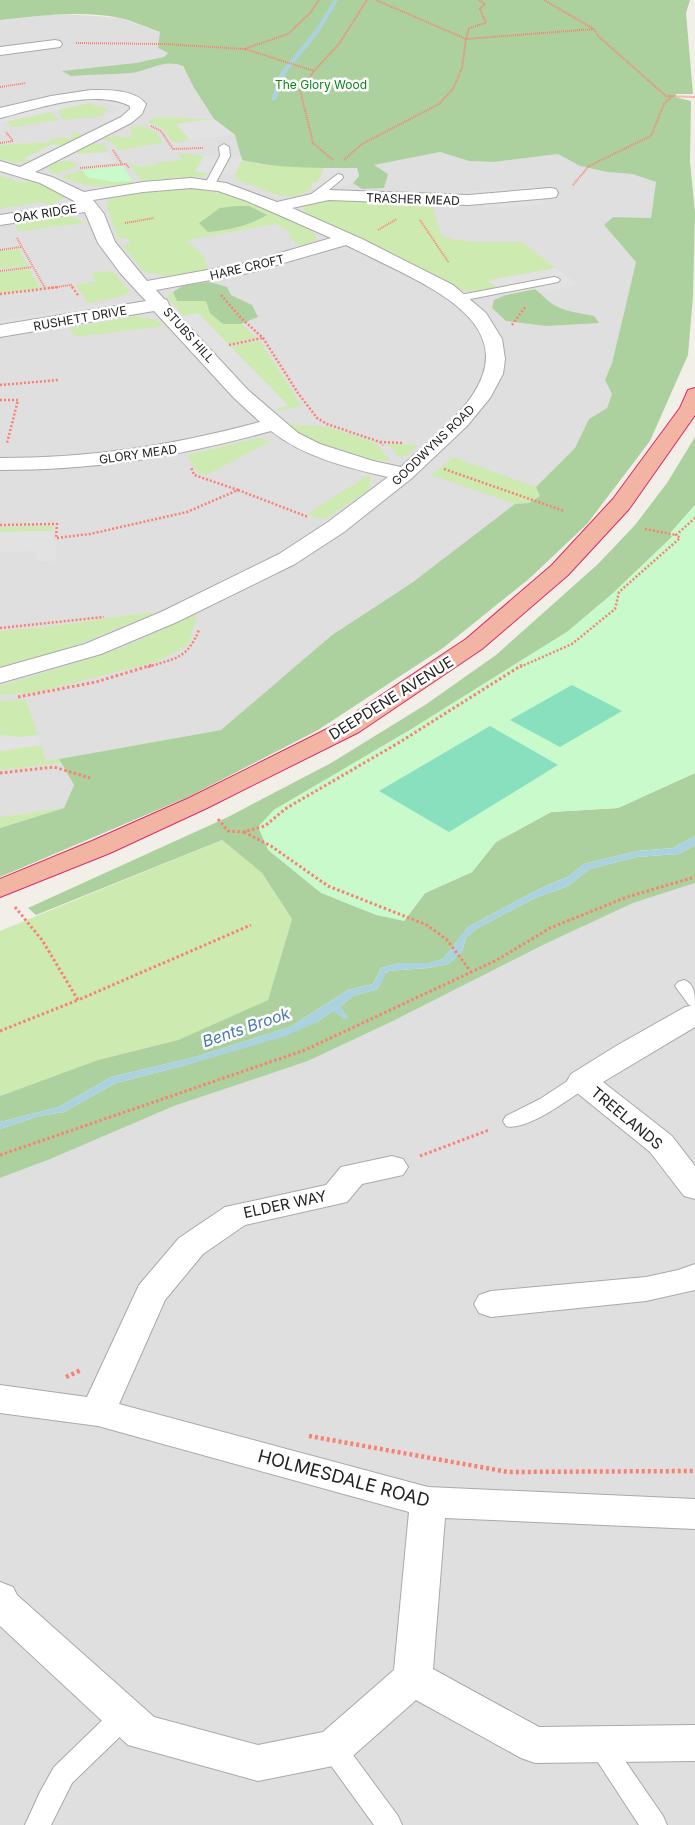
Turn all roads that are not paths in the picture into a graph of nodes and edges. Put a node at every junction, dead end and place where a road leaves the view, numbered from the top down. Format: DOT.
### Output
graph roads {
  1 [pos="55,44"];
  2 [pos="0,51"];
  3 [pos="0,113"];
  4 [pos="224,147"];
  5 [pos="0,166"];
  6 [pos="22,172"];
  7 [pos="338,176"];
  8 [pos="210,184"];
  9 [pos="550,193"];
  10 [pos="314,197"];
  11 [pos="86,201"];
  12 [pos="276,207"];
  13 [pos="4,220"];
  14 [pos="352,241"];
  15 [pos="554,280"];
  16 [pos="145,287"];
  17 [pos="466,297"];
  18 [pos="160,304"];
  19 [pos="0,331"];
  20 [pos="695,394"];
  21 [pos="274,424"];
  22 [pos="2,458"];
  23 [pos="404,468"];
  24 [pos="0,676"];
  25 [pos="0,889"];
  26 [pos="695,1014"];
  27 [pos="582,1081"];
  28 [pos="513,1120"];
  29 [pos="392,1166"];
  30 [pos="695,1188"];
  31 [pos="695,1276"];
  32 [pos="491,1304"];
  33 [pos="0,1399"];
  34 [pos="98,1412"];
  35 [pos="428,1502"];
  36 [pos="695,1514"];
  37 [pos="0,1598"];
  38 [pos="413,1678"];
  39 [pos="124,1716"];
  40 [pos="695,1743"];
  41 [pos="599,1744"];
  42 [pos="333,1748"];
  43 [pos="38,1825"];
  44 [pos="389,1825"];
  45 [pos="654,1825"];
  1 -- 2 [label="street"];
  3 -- 6 [label="street"];
  4 -- 8 [label="lane"];
  5 -- 6 [label="street"];
  6 -- 11 [label="street"];
  7 -- 10 [label="lane"];
  8 -- 11 [label="street, GOODWYNS ROAD"];
  8 -- 12 [label="street, GOODWYNS ROAD"];
  9 -- 10 [label="street, TRASHER MEAD"];
  10 -- 12 [label="street, TRASHER MEAD"];
  11 -- 13 [label="street, OAK RIDGE"];
  11 -- 16 [label="street, STUBS HILL"];
  12 -- 14 [label="street, GOODWYNS ROAD"];
  14 -- 16 [label="street, HARE CROFT"];
  14 -- 17 [label="street, GOODWYNS ROAD"];
  15 -- 17 [label="lane"];
  16 -- 18 [label="street, STUBS HILL"];
  17 -- 23 [label="street, GOODWYNS ROAD"];
  18 -- 19 [label="street, RUSHETT DRIVE"];
  18 -- 21 [label="street, STUBS HILL"];
  20 -- 25 [label="highway, DEEPDENE AVENUE"];
  21 -- 22 [label="street, GLORY MEAD"];
  21 -- 23 [label="street, STUBS HILL"];
  23 -- 24 [label="street, GOODWYNS ROAD"];
  26 -- 27 [label="street, TREELANDS"];
  27 -- 28 [label="lane"];
  27 -- 30 [label="street, TREELANDS"];
  29 -- 34 [label="street, ELDER WAY"];
  31 -- 32 [label="street"];
  33 -- 34 [label="street, HOLMESDALE ROAD"];
  34 -- 35 [label="street, HOLMESDALE ROAD"];
  35 -- 36 [label="street, HOLMESDALE ROAD"];
  35 -- 38 [label="street"];
  37 -- 39 [label="street"];
  38 -- 41 [label="street"];
  38 -- 42 [label="street"];
  39 -- 42 [label="street"];
  39 -- 43 [label="lane"];
  40 -- 41 [label="street"];
  41 -- 45 [label="lane"];
  42 -- 44 [label="lane"];
}
